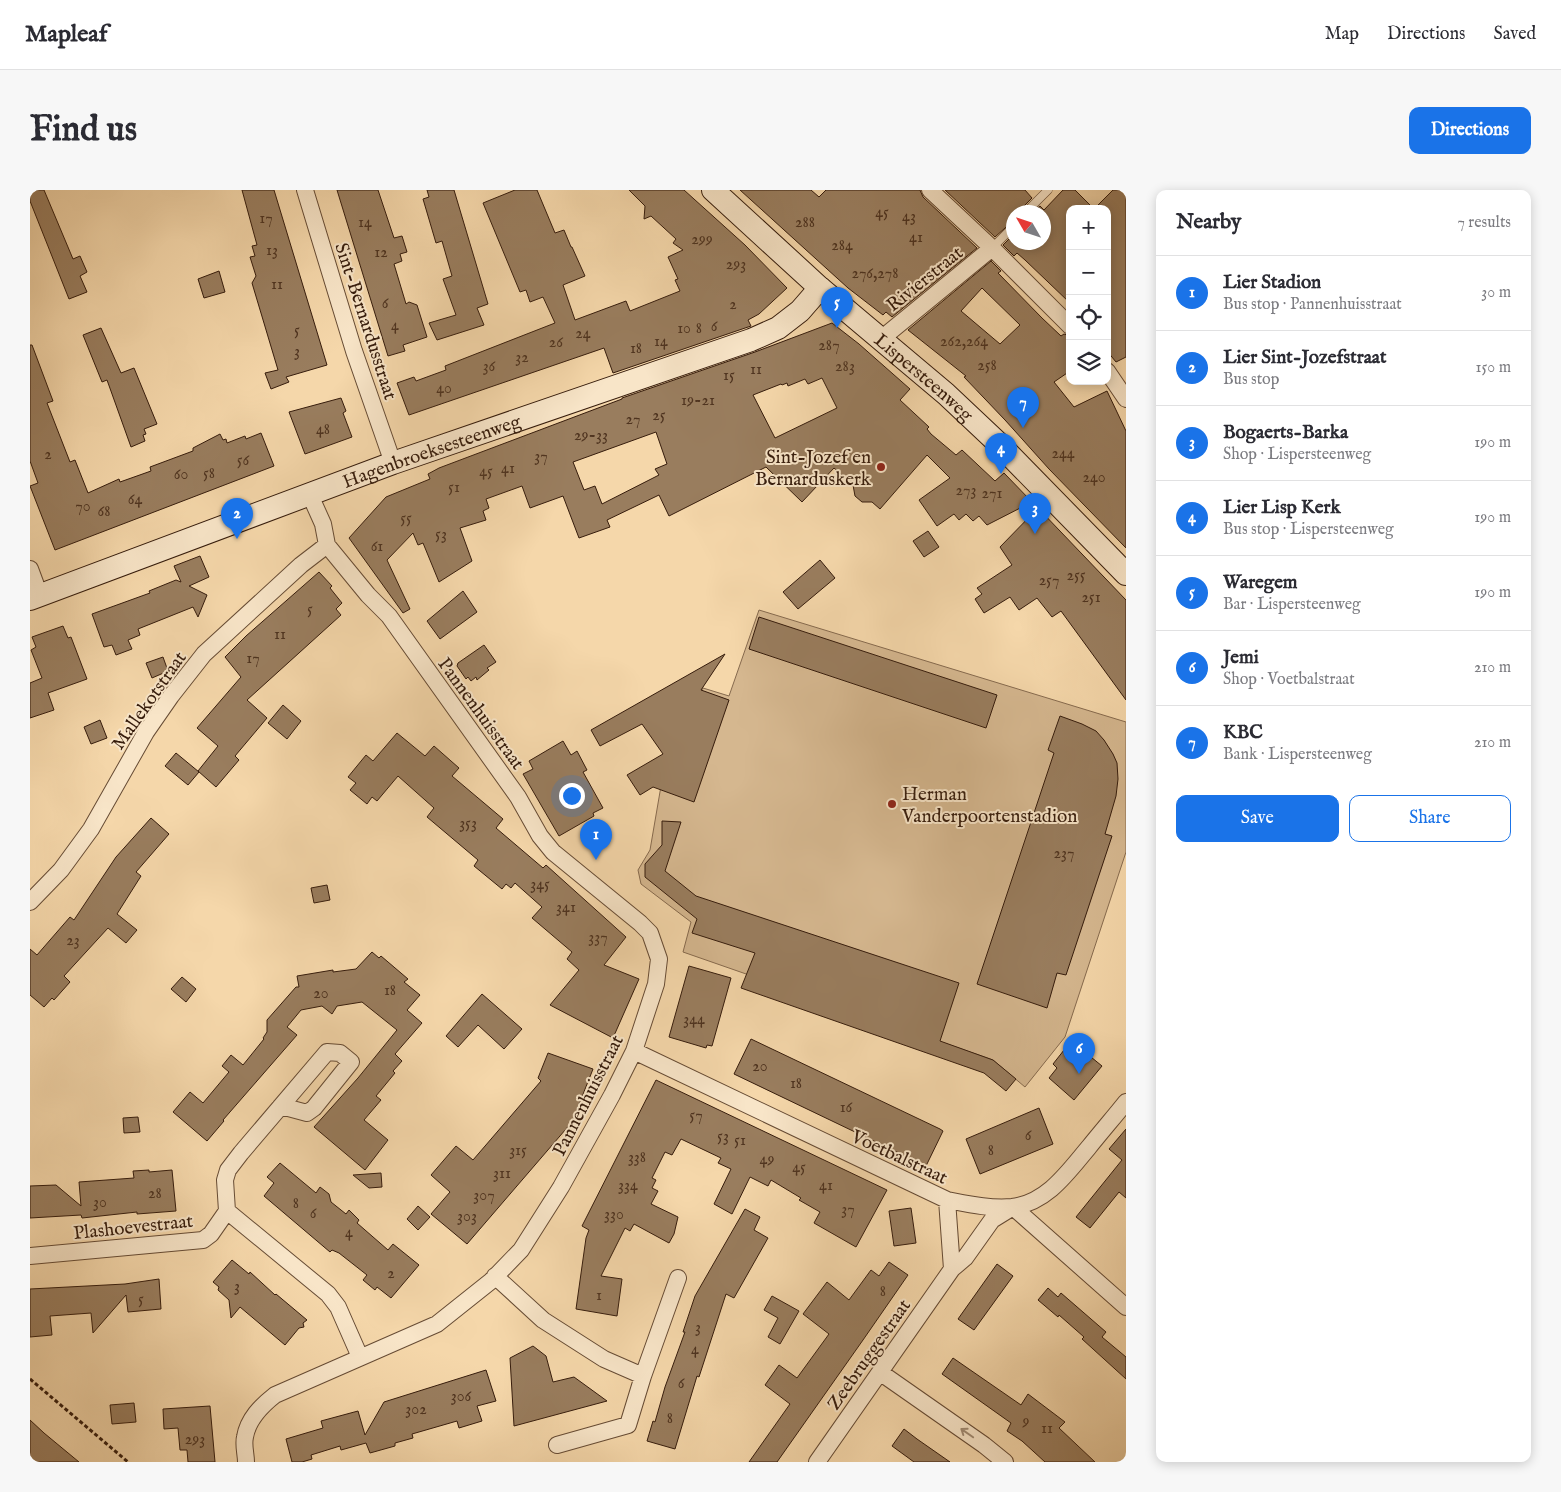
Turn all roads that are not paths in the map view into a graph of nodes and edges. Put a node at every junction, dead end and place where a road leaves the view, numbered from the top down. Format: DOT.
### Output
graph roads {
  1 [pos="305,190"];
  2 [pos="713,190"];
  3 [pos="930,190"];
  4 [pos="1048,190"];
  5 [pos="1033,205"];
  6 [pos="1006,234"];
  7 [pos="992,248"];
  8 [pos="820,288"];
  9 [pos="1066,322"];
  10 [pos="881,339"];
  11 [pos="1111,376"];
  12 [pos="1126,399"];
  13 [pos="394,463"];
  14 [pos="310,495"];
  15 [pos="327,545"];
  16 [pos="1126,574"];
  17 [pos="34,586"];
  18 [pos="30,902"];
  19 [pos="634,1052"];
  20 [pos="1126,1102"];
  21 [pos="281,1106"];
  22 [pos="947,1200"];
  23 [pos="1013,1206"];
  24 [pos="227,1211"];
  25 [pos="30,1256"];
  26 [pos="952,1269"];
  27 [pos="495,1276"];
  28 [pos="678,1278"];
  29 [pos="1126,1307"];
  30 [pos="360,1358"];
  31 [pos="880,1373"];
  32 [pos="643,1376"];
  33 [pos="557,1445"];
  34 [pos="246,1462"];
  35 [pos="817,1462"];
  36 [pos="1005,1462"];
  1 -- 13 [label="street, Sint-Bernardusstraat"];
  2 -- 8 [label="street, Lispersteenweg"];
  3 -- 7 [label="street, Rivierstraat"];
  4 -- 5 [label="lane"];
  6 -- 7 [label="lane"];
  7 -- 9 [label="street, Rivierstraat"];
  7 -- 10 [label="street, Rivierstraat"];
  8 -- 10 [label="street, Lispersteenweg"];
  8 -- 13 [label="street, Hagenbroeksesteenweg"];
  10 -- 16 [label="street, Lispersteenweg"];
  11 -- 12 [label="street"];
  13 -- 14 [label="street, Hagenbroeksesteenweg"];
  14 -- 15 [label="street, Pannenhuisstraat"];
  14 -- 17 [label="street, Hagenbroeksesteenweg"];
  15 -- 18 [label="street, Mallekotstraat"];
  15 -- 19 [label="street, Pannenhuisstraat"];
  19 -- 22 [label="street, Voetbalstraat"];
  19 -- 27 [label="street, Pannenhuisstraat"];
  20 -- 23 [label="street, Voetbalstraat"];
  21 -- 24 [label="street"];
  22 -- 23 [label="street, Voetbalstraat"];
  22 -- 26 [label="street"];
  23 -- 26 [label="street, Zeebruggestraat"];
  23 -- 29 [label="street"];
  24 -- 25 [label="street, Plashoevestraat"];
  24 -- 30 [label="street"];
  26 -- 31 [label="street, Zeebruggestraat"];
  27 -- 30 [label="street, Pannenhuisstraat"];
  27 -- 32 [label="street"];
  28 -- 32 [label="street"];
  30 -- 34 [label="street, Pannenhuisstraat"];
  31 -- 35 [label="street, Zeebruggestraat"];
  36 -- 31 [label="street, one-way"];
  32 -- 33 [label="street"];
}
